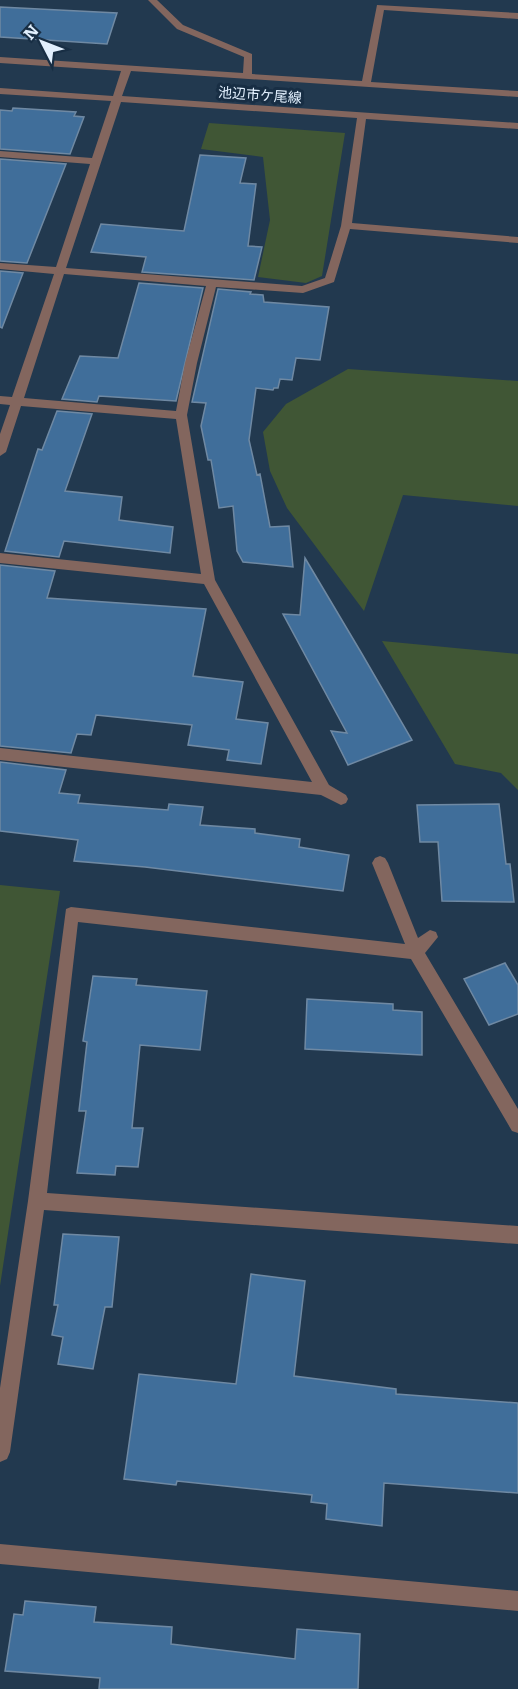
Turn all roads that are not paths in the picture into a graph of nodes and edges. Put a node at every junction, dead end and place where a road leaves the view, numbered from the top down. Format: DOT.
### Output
graph roads {
  1 [pos="152,0"];
  2 [pos="518,16"];
  3 [pos="0,60"];
  4 [pos="127,68"];
  5 [pos="247,76"];
  6 [pos="366,84"];
  7 [pos="0,91"];
  8 [pos="518,94"];
  9 [pos="117,99"];
  10 [pos="362,116"];
  11 [pos="518,126"];
  12 [pos="0,154"];
  13 [pos="95,161"];
  14 [pos="346,226"];
  15 [pos="518,240"];
  16 [pos="0,266"];
  17 [pos="60,271"];
  18 [pos="212,283"];
  19 [pos="0,400"];
  20 [pos="16,402"];
  21 [pos="181,415"];
  22 [pos="0,452"];
  23 [pos="0,558"];
  24 [pos="208,580"];
  25 [pos="0,754"];
  26 [pos="324,789"];
  27 [pos="341,799"];
  28 [pos="380,863"];
  29 [pos="430,937"];
  30 [pos="416,952"];
  31 [pos="518,1125"];
  32 [pos="37,1201"];
  33 [pos="518,1235"];
  34 [pos="0,1452"];
  35 [pos="0,1554"];
  36 [pos="518,1601"];
  1 -- 5 [label="street"];
  2 -- 6 [label="street"];
  3 -- 4 [label="street, 池辺市ケ尾線"];
  4 -- 5 [label="street, 池辺市ケ尾線"];
  4 -- 9 [label="street"];
  5 -- 6 [label="street, 池辺市ケ尾線"];
  6 -- 8 [label="street, 池辺市ケ尾線"];
  7 -- 9 [label="street, 池辺市ケ尾線"];
  9 -- 10 [label="street, 池辺市ケ尾線"];
  9 -- 13 [label="street"];
  10 -- 11 [label="street, 池辺市ケ尾線"];
  10 -- 14 [label="street"];
  12 -- 13 [label="street"];
  13 -- 17 [label="street"];
  14 -- 15 [label="street"];
  14 -- 18 [label="street"];
  16 -- 17 [label="street"];
  17 -- 18 [label="street"];
  17 -- 20 [label="street"];
  18 -- 21 [label="street"];
  19 -- 20 [label="street"];
  20 -- 21 [label="street"];
  20 -- 22 [label="street"];
  21 -- 24 [label="street"];
  23 -- 24 [label="street"];
  24 -- 26 [label="street"];
  25 -- 26 [label="street"];
  26 -- 27 [label="street"];
  28 -- 30 [label="street"];
  29 -- 30 [label="street"];
  30 -- 31 [label="street"];
  30 -- 32 [label="street"];
  32 -- 33 [label="street"];
  32 -- 34 [label="street"];
  35 -- 36 [label="street"];
}
